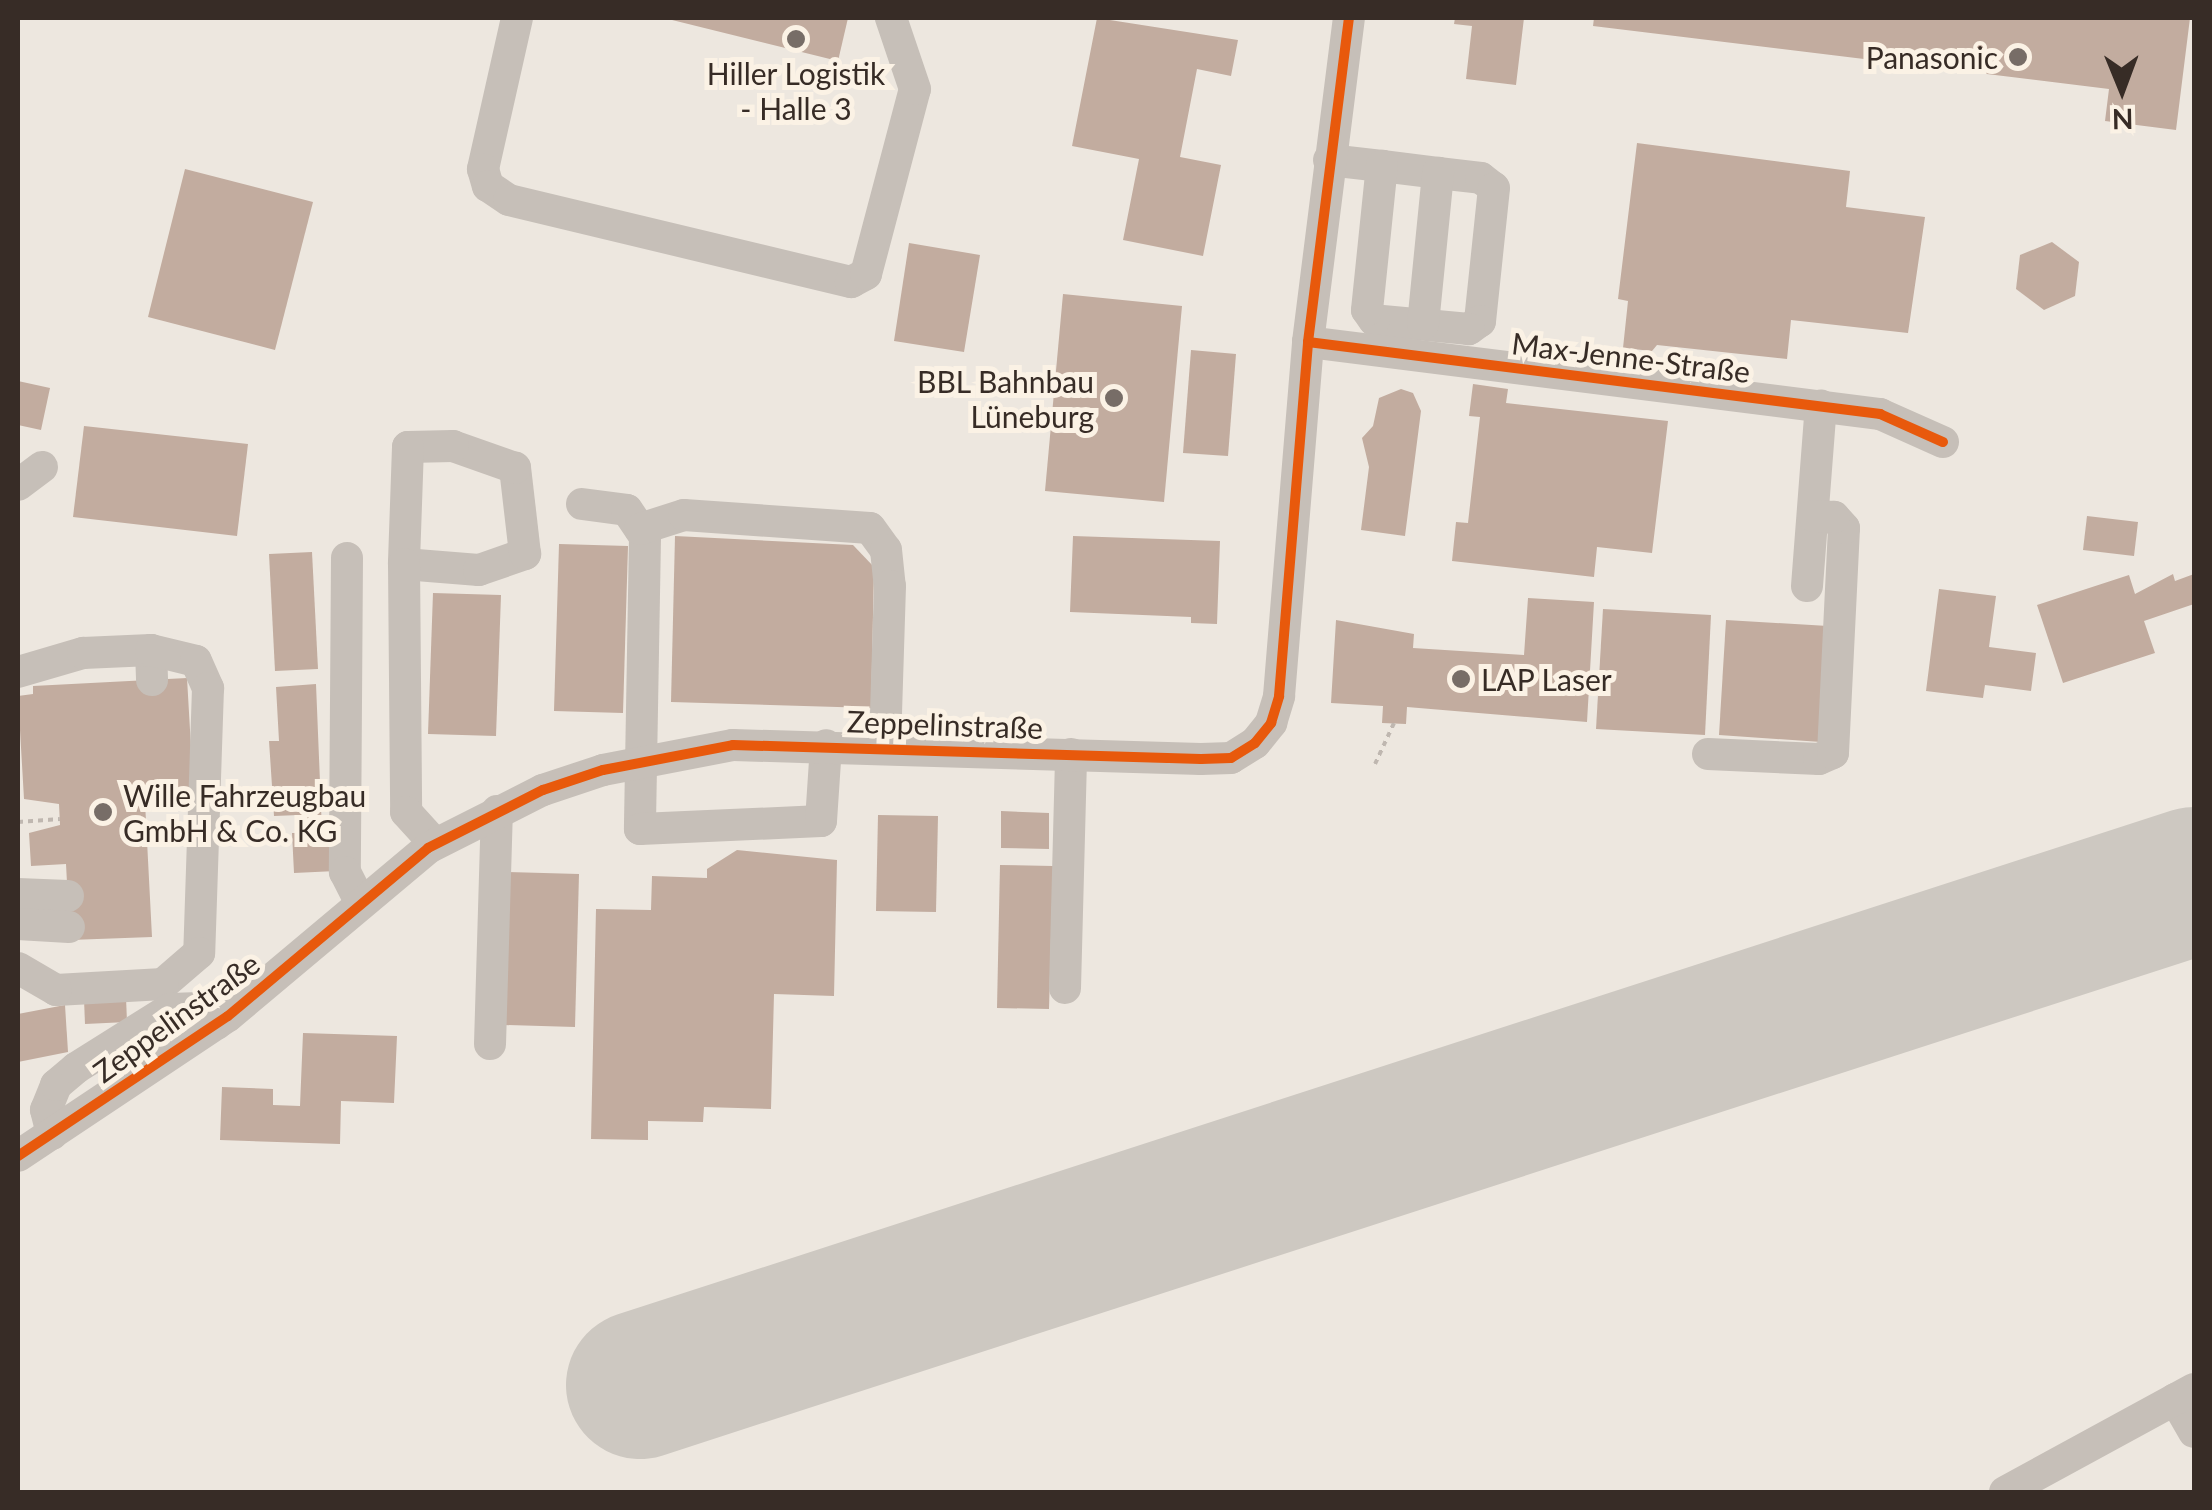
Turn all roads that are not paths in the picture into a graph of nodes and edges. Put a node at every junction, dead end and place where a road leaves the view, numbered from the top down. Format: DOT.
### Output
graph roads {
  1 [pos="517,18"];
  2 [pos="891,18"];
  3 [pos="1348,18"];
  4 [pos="1328,160"];
  5 [pos="1382,166"];
  6 [pos="1438,173"];
  7 [pos="1423,324"];
  8 [pos="1308,342"];
  9 [pos="1821,406"];
  10 [pos="1943,442"];
  11 [pos="582,504"];
  12 [pos="1813,516"];
  13 [pos="640,529"];
  14 [pos="347,558"];
  15 [pos="404,564"];
  16 [pos="1807,586"];
  17 [pos="18,672"];
  18 [pos="826,745"];
  19 [pos="885,747"];
  20 [pos="1071,754"];
  21 [pos="1708,754"];
  22 [pos="642,760"];
  23 [pos="498,811"];
  24 [pos="435,844"];
  25 [pos="18,878"];
  26 [pos="18,894"];
  27 [pos="68,903"];
  28 [pos="361,903"];
  29 [pos="18,910"];
  30 [pos="18,924"];
  31 [pos="18,968"];
  32 [pos="1064,988"];
  33 [pos="490,1044"];
  34 [pos="18,1156"];
  35 [pos="2185,1394"];
  36 [pos="2194,1432"];
  37 [pos="2004,1492"];
  1 -- 2 [label="street"];
  3 -- 4 [label="street, Zeppelinstraße"];
  4 -- 5 [label="street"];
  4 -- 8 [label="street, Zeppelinstraße"];
  5 -- 6 [label="street"];
  5 -- 7 [label="street"];
  6 -- 7 [label="street"];
  6 -- 7 [label="street"];
  8 -- 9 [label="street, Max-Jenne-Straße"];
  8 -- 20 [label="street, Zeppelinstraße"];
  9 -- 10 [label="street, Max-Jenne-Straße"];
  9 -- 12 [label="street"];
  11 -- 13 [label="street"];
  12 -- 16 [label="street"];
  12 -- 21 [label="street"];
  13 -- 19 [label="street"];
  13 -- 22 [label="street"];
  14 -- 28 [label="street"];
  15 -- 15 [label="street"];
  15 -- 24 [label="street"];
  17 -- 31 [label="street"];
  18 -- 19 [label="street, Zeppelinstraße"];
  18 -- 22 [label="street, Zeppelinstraße"];
  18 -- 22 [label="street"];
  19 -- 20 [label="street, Zeppelinstraße"];
  20 -- 32 [label="street"];
  22 -- 23 [label="street, Zeppelinstraße"];
  23 -- 24 [label="street, Zeppelinstraße"];
  23 -- 33 [label="street"];
  24 -- 28 [label="street, Zeppelinstraße"];
  25 -- 27 [label="street"];
  26 -- 27 [label="street"];
  27 -- 29 [label="street"];
  27 -- 30 [label="street"];
  28 -- 34 [label="street, Zeppelinstraße"];
  35 -- 36 [label="street"];
  35 -- 37 [label="street"];
}
